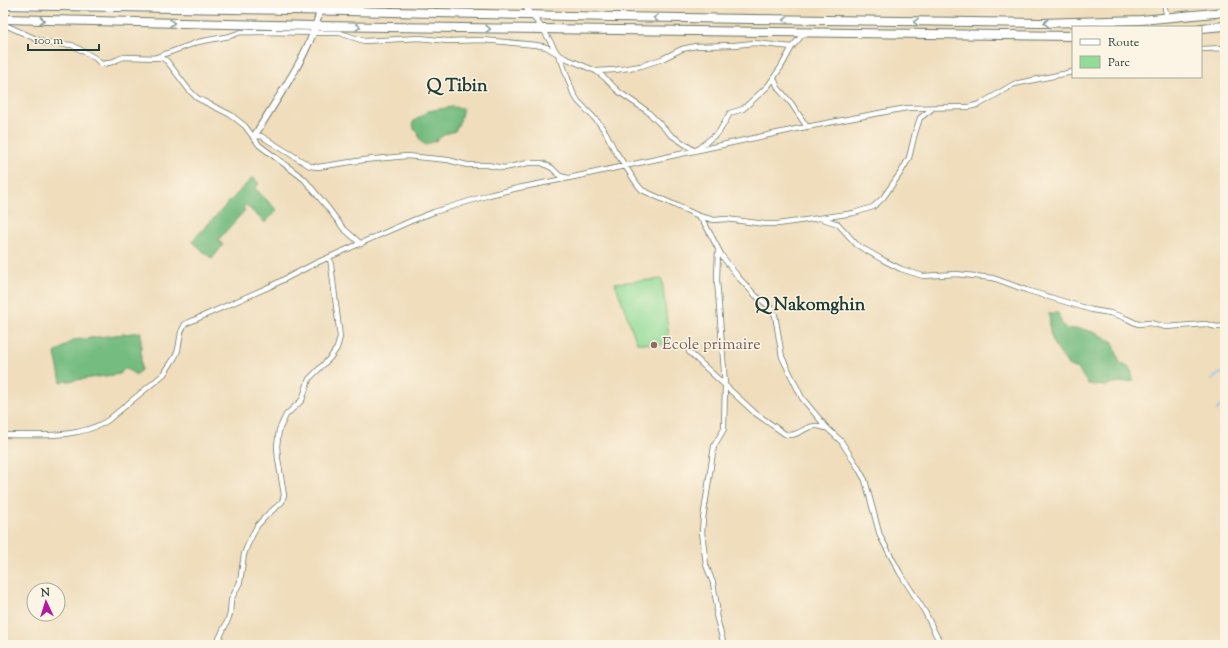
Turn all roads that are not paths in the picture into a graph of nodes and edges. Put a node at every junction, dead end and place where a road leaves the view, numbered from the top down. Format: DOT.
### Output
graph roads {
  1 [pos="522,3"];
  2 [pos="1164,3"];
  3 [pos="3,5"];
  4 [pos="320,7"];
  5 [pos="1225,12"];
  6 [pos="531,15"];
  7 [pos="1167,18"];
  8 [pos="3,19"];
  9 [pos="3,24"];
  10 [pos="1225,26"];
  11 [pos="1202,28"];
  12 [pos="314,29"];
  13 [pos="543,29"];
  14 [pos="805,32"];
  15 [pos="1072,36"];
  16 [pos="792,47"];
  17 [pos="1225,48"];
  18 [pos="1202,49"];
  19 [pos="557,53"];
  20 [pos="154,58"];
  21 [pos="596,71"];
  22 [pos="1072,72"];
  23 [pos="774,78"];
  24 [pos="933,108"];
  25 [pos="807,127"];
  26 [pos="254,137"];
  27 [pos="695,151"];
  28 [pos="625,166"];
  29 [pos="569,178"];
  30 [pos="699,216"];
  31 [pos="822,219"];
  32 [pos="361,244"];
  33 [pos="718,247"];
  34 [pos="330,257"];
  35 [pos="1225,326"];
  36 [pos="689,352"];
  37 [pos="725,385"];
  38 [pos="827,428"];
  39 [pos="3,435"];
  40 [pos="216,645"];
  41 [pos="724,645"];
  42 [pos="942,645"];
  1 -- 6 [label="street"];
  2 -- 7 [label="street"];
  3 -- 4 [label="highway"];
  4 -- 6 [label="highway"];
  4 -- 12 [label="street"];
  5 -- 7 [label="highway"];
  7 -- 6 [label="highway, one-way"];
  6 -- 13 [label="street"];
  8 -- 12 [label="highway, one-way"];
  9 -- 20 [label="street"];
  10 -- 11 [label="highway"];
  12 -- 13 [label="highway, one-way"];
  12 -- 19 [label="street"];
  12 -- 20 [label="street"];
  12 -- 26 [label="street"];
  13 -- 14 [label="highway"];
  13 -- 19 [label="street"];
  14 -- 15 [label="highway"];
  14 -- 16 [label="street"];
  16 -- 21 [label="street"];
  16 -- 23 [label="street"];
  17 -- 18 [label="street"];
  19 -- 21 [label="street"];
  19 -- 28 [label="street"];
  20 -- 26 [label="street"];
  21 -- 27 [label="street"];
  22 -- 24 [label="street"];
  23 -- 25 [label="street"];
  23 -- 27 [label="street"];
  24 -- 25 [label="street"];
  24 -- 31 [label="street"];
  25 -- 27 [label="street"];
  26 -- 29 [label="street"];
  26 -- 32 [label="street"];
  27 -- 28 [label="street"];
  28 -- 29 [label="street"];
  28 -- 30 [label="street"];
  29 -- 32 [label="street"];
  30 -- 31 [label="street"];
  30 -- 33 [label="street"];
  31 -- 35 [label="street"];
  32 -- 34 [label="street"];
  33 -- 37 [label="street"];
  33 -- 38 [label="street"];
  34 -- 39 [label="street"];
  34 -- 40 [label="street"];
  36 -- 37 [label="street"];
  37 -- 38 [label="street"];
  37 -- 41 [label="street"];
  38 -- 42 [label="street"];
}
